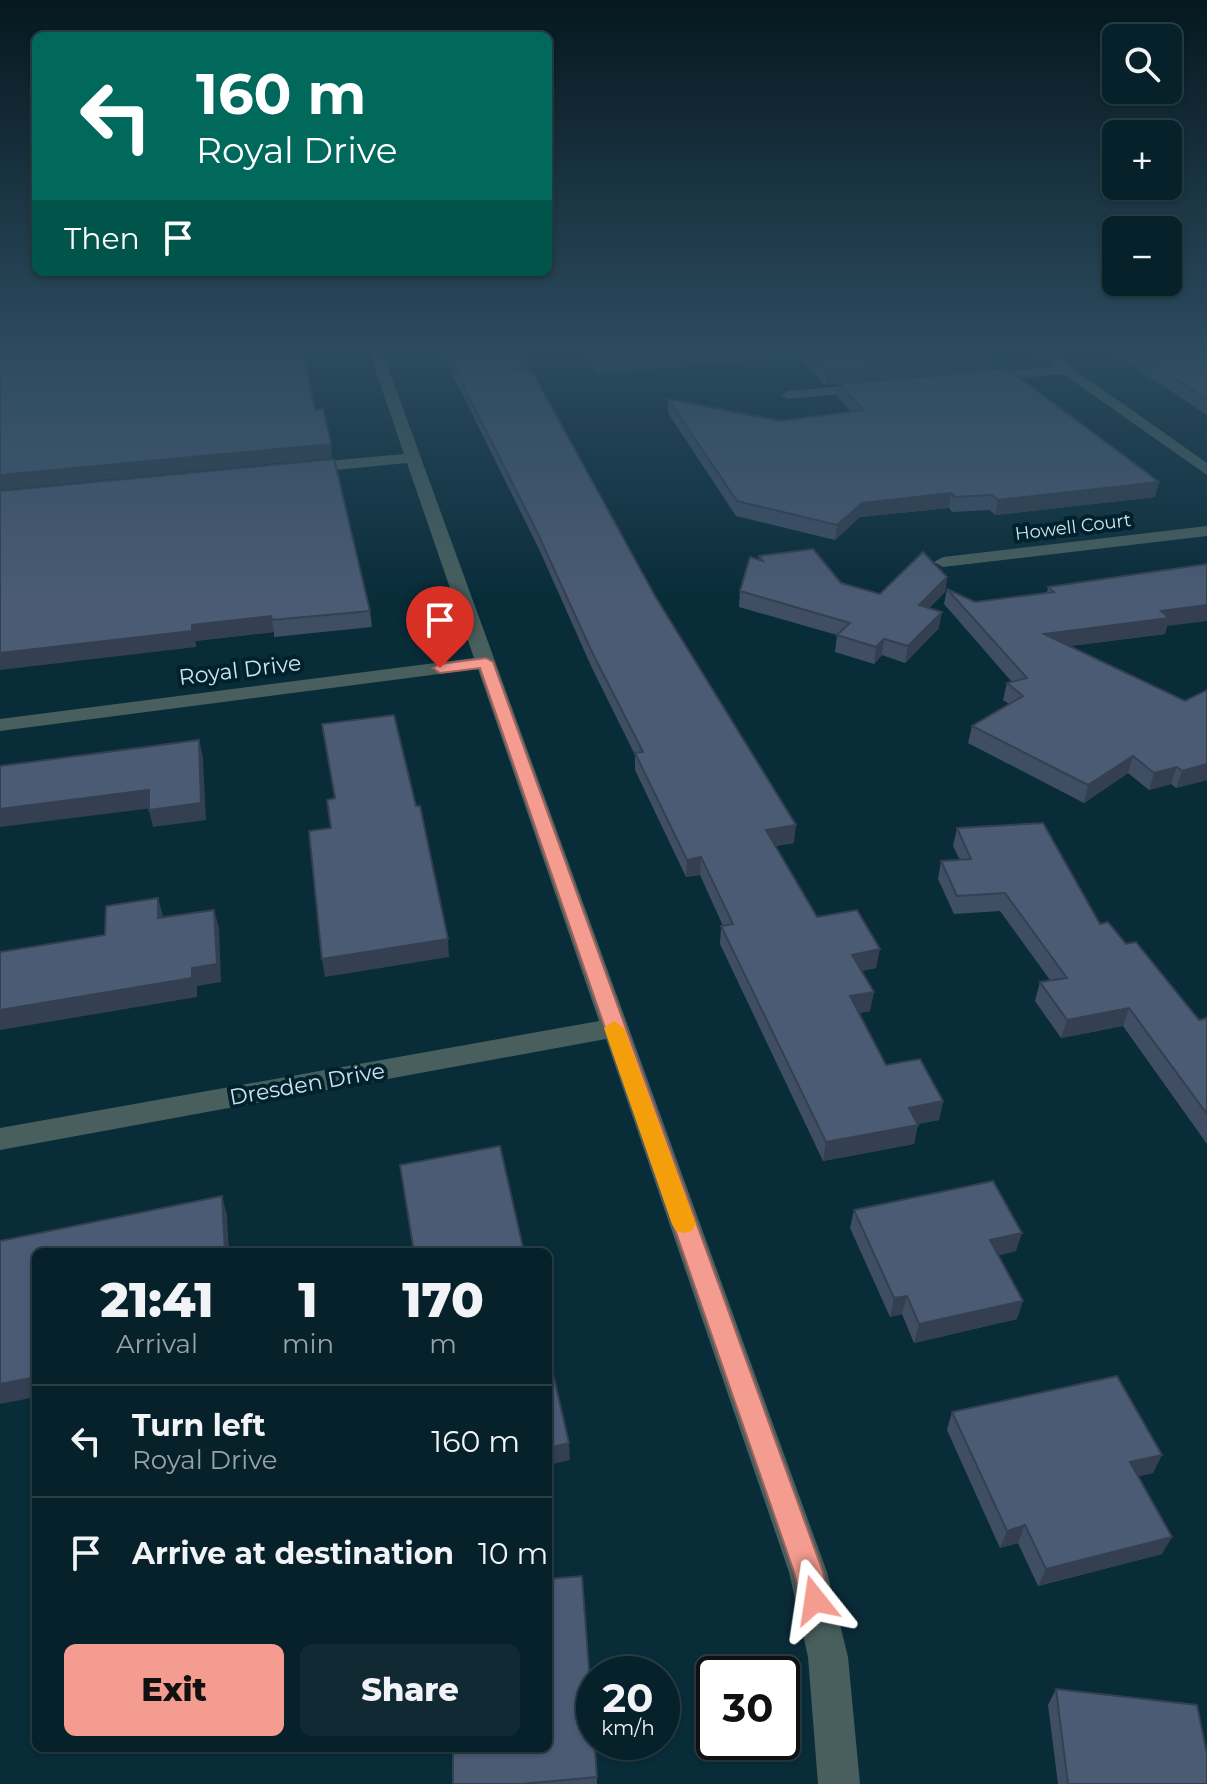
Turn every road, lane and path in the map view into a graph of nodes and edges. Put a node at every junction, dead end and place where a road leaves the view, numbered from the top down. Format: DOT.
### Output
graph roads {
  1 [pos="405,434"];
  2 [pos="1156,434"];
  3 [pos="413,458"];
  4 [pos="282,470"];
  5 [pos="1207,470"];
  6 [pos="1207,531"];
  7 [pos="943,562"];
  8 [pos="486,662"];
  9 [pos="0,725"];
  10 [pos="614,1028"];
  11 [pos="0,1139"];
  12 [pos="839,1784"];
  1 -- 3 [label="street"];
  2 -- 5 [label="street"];
  3 -- 4 [label="street"];
  3 -- 8 [label="street"];
  6 -- 7 [label="street, Howell Court"];
  8 -- 9 [label="street, Royal Drive"];
  8 -- 10 [label="street"];
  10 -- 11 [label="street, Dresden Drive"];
  10 -- 12 [label="street"];
}
